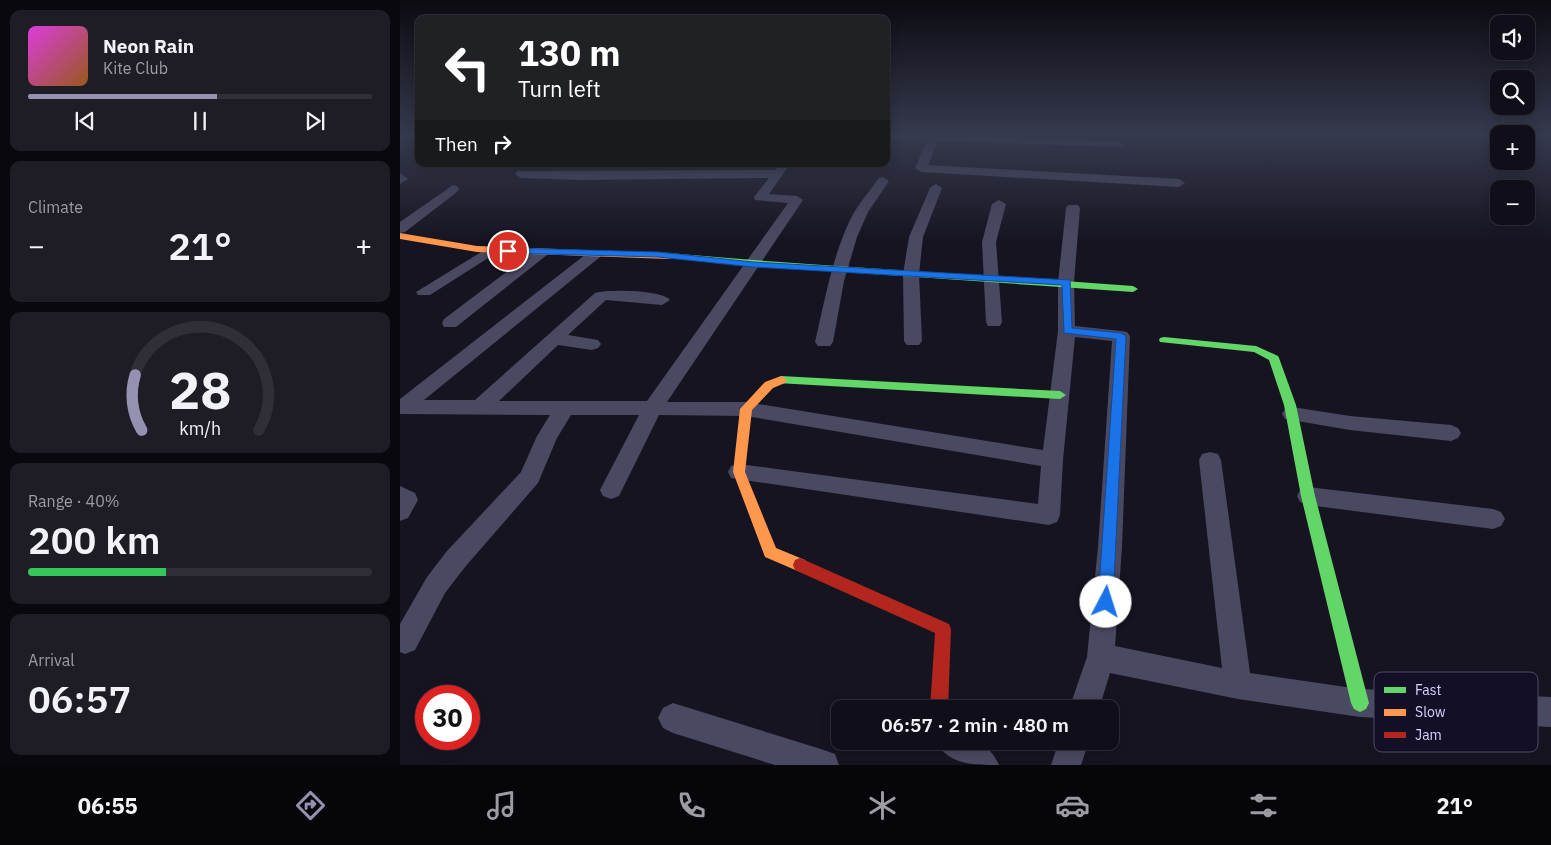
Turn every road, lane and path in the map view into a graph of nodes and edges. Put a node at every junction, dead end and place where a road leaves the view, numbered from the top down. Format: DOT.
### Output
graph roads {
  1 [pos="782,169"];
  2 [pos="762,170"];
  3 [pos="950,170"];
  4 [pos="521,174"];
  5 [pos="883,180"];
  6 [pos="1179,183"];
  7 [pos="936,188"];
  8 [pos="452,189"];
  9 [pos="999,204"];
  10 [pos="1073,208"];
  11 [pos="400,229"];
  12 [pos="400,236"];
  13 [pos="491,250"];
  14 [pos="542,252"];
  15 [pos="595,254"];
  16 [pos="753,264"];
  17 [pos="840,270"];
  18 [pos="911,274"];
  19 [pos="990,277"];
  20 [pos="1066,282"];
  21 [pos="1133,289"];
  22 [pos="424,292"];
  23 [pos="662,300"];
  24 [pos="994,322"];
  25 [pos="450,323"];
  26 [pos="1067,331"];
  27 [pos="554,339"];
  28 [pos="1164,340"];
  29 [pos="913,341"];
  30 [pos="824,342"];
  31 [pos="592,344"];
  32 [pos="1060,395"];
  33 [pos="402,407"];
  34 [pos="479,408"];
  35 [pos="565,408"];
  36 [pos="652,409"];
  37 [pos="746,409"];
  38 [pos="1292,414"];
  39 [pos="1451,433"];
  40 [pos="1052,460"];
  41 [pos="1210,460"];
  42 [pos="739,472"];
  43 [pos="611,490"];
  44 [pos="400,495"];
  45 [pos="1308,496"];
  46 [pos="400,511"];
  47 [pos="1493,519"];
  48 [pos="405,641"];
  49 [pos="1101,657"];
  50 [pos="1238,685"];
  51 [pos="939,700"];
  52 [pos="1087,700"];
  53 [pos="1360,703"];
  54 [pos="1374,704"];
  55 [pos="1538,711"];
  56 [pos="1551,712"];
  57 [pos="673,718"];
  58 [pos="963,750"];
  59 [pos="1071,750"];
  60 [pos="824,765"];
  61 [pos="984,765"];
  62 [pos="1066,765"];
  1 -- 16 [label="street"];
  2 -- 4 [label="street"];
  3 -- 6 [label="street"];
  5 -- 17 [label="street"];
  7 -- 18 [label="street"];
  8 -- 11 [label="street"];
  9 -- 19 [label="street"];
  10 -- 20 [label="street"];
  12 -- 13 [label="street"];
  13 -- 14 [label="street"];
  13 -- 22 [label="street"];
  14 -- 15 [label="street"];
  14 -- 25 [label="street"];
  15 -- 16 [label="street"];
  15 -- 33 [label="street"];
  16 -- 17 [label="street"];
  16 -- 36 [label="street"];
  17 -- 18 [label="street"];
  17 -- 30 [label="street"];
  18 -- 19 [label="street"];
  18 -- 29 [label="street"];
  19 -- 20 [label="street"];
  19 -- 24 [label="street"];
  20 -- 21 [label="street"];
  20 -- 26 [label="street"];
  23 -- 27 [label="street"];
  26 -- 32 [label="street"];
  26 -- 49 [label="street"];
  27 -- 31 [label="street"];
  27 -- 34 [label="street"];
  28 -- 38 [label="street"];
  32 -- 37 [label="street"];
  32 -- 40 [label="street"];
  33 -- 34 [label="street"];
  34 -- 35 [label="street"];
  35 -- 36 [label="street"];
  35 -- 48 [label="street"];
  36 -- 37 [label="street"];
  36 -- 43 [label="street"];
  37 -- 40 [label="street"];
  37 -- 42 [label="street"];
  38 -- 39 [label="street"];
  38 -- 45 [label="street"];
  40 -- 42 [label="street"];
  41 -- 50 [label="street"];
  42 -- 51 [label="street"];
  44 -- 46 [label="street"];
  45 -- 47 [label="street"];
  45 -- 53 [label="street"];
  49 -- 50 [label="street"];
  49 -- 52 [label="street"];
  50 -- 53 [label="street"];
  53 -- 54 [label="street"];
  55 -- 56 [label="street"];
  57 -- 60 [label="street"];
  58 -- 61 [label="street"];
  59 -- 62 [label="street"];
}
